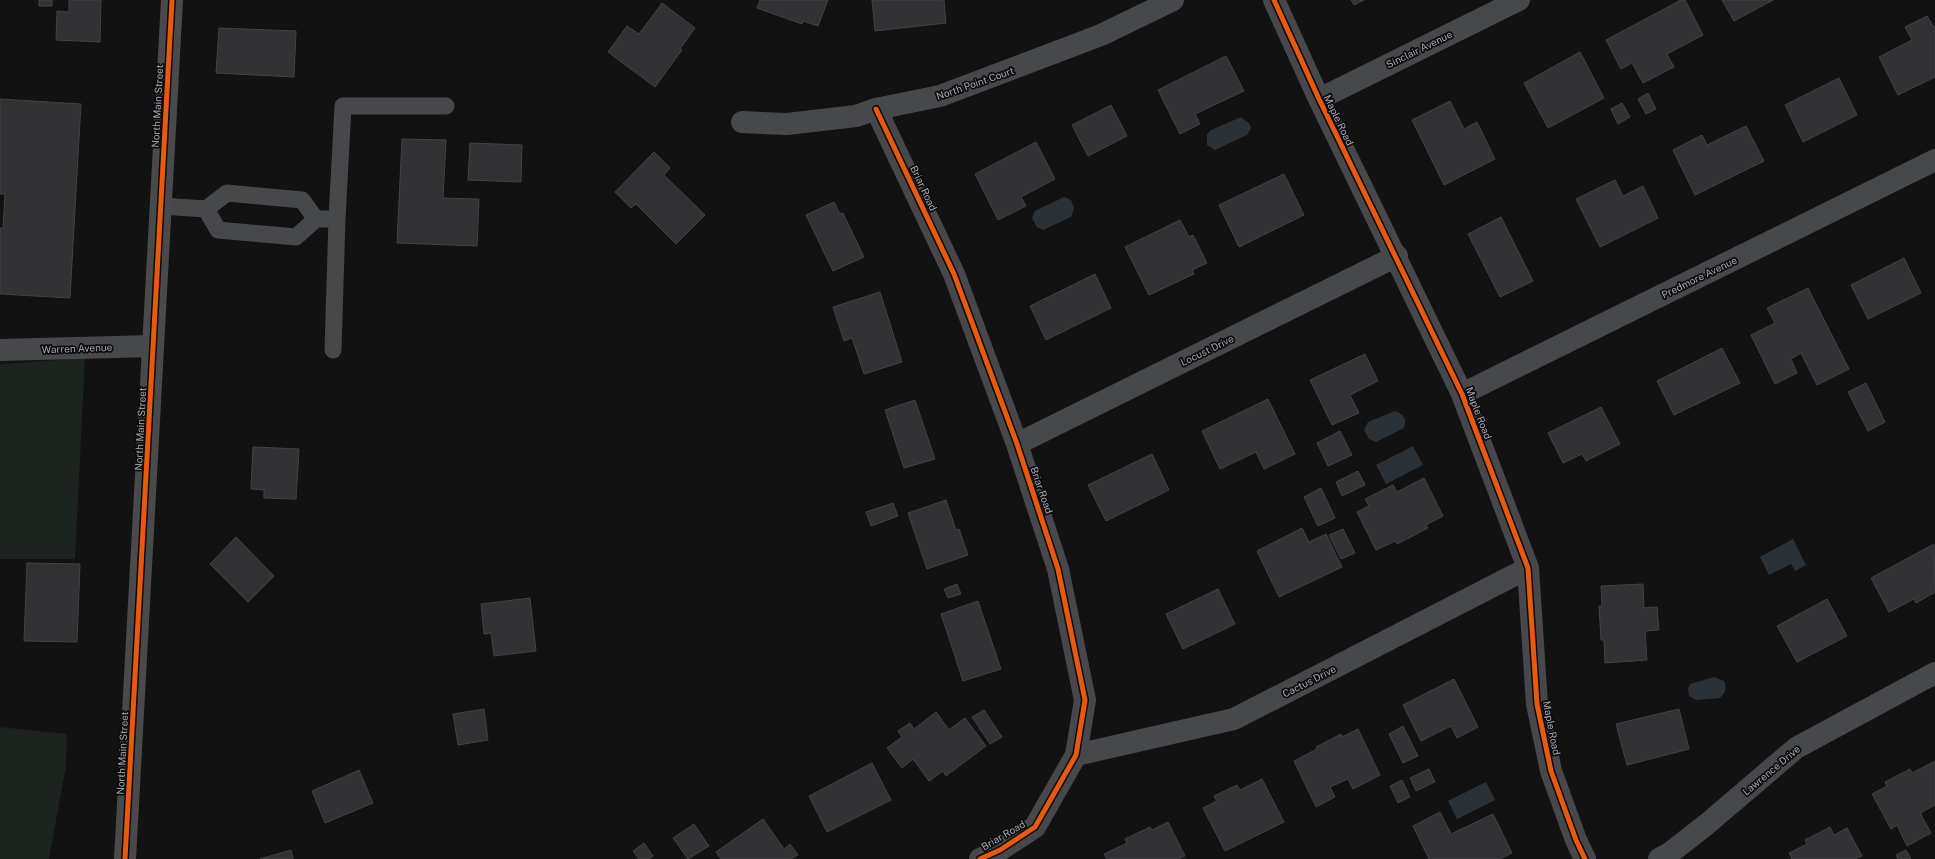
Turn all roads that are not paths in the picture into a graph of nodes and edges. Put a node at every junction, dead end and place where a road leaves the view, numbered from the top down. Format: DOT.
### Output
graph roads {
  1 [pos="172,0"];
  2 [pos="1173,0"];
  3 [pos="1274,0"];
  4 [pos="1518,0"];
  5 [pos="1319,99"];
  6 [pos="446,106"];
  7 [pos="876,108"];
  8 [pos="742,122"];
  9 [pos="1935,160"];
  10 [pos="161,206"];
  11 [pos="206,209"];
  12 [pos="316,219"];
  13 [pos="337,219"];
  14 [pos="1397,256"];
  15 [pos="153,346"];
  16 [pos="0,350"];
  17 [pos="334,350"];
  18 [pos="1462,394"];
  19 [pos="1017,444"];
  20 [pos="1528,568"];
  21 [pos="1935,673"];
  22 [pos="1076,755"];
  23 [pos="125,859"];
  24 [pos="980,859"];
  25 [pos="1585,859"];
  26 [pos="1659,859"];
  1 -- 10 [label="highway, North Main Street"];
  2 -- 7 [label="street, North Point Court"];
  3 -- 5 [label="street, Maple Road"];
  4 -- 5 [label="street, Sinclair Avenue"];
  5 -- 14 [label="street, Maple Road"];
  6 -- 13 [label="lane"];
  7 -- 8 [label="street, North Point Court"];
  7 -- 19 [label="street, Briar Road"];
  9 -- 18 [label="street, Predmore Avenue"];
  10 -- 11 [label="lane"];
  10 -- 15 [label="highway, North Main Street"];
  11 -- 12 [label="lane"];
  11 -- 12 [label="lane"];
  12 -- 13 [label="lane"];
  13 -- 17 [label="lane"];
  14 -- 18 [label="street, Maple Road"];
  14 -- 19 [label="street, Locust Drive"];
  15 -- 16 [label="street, Warren Avenue"];
  15 -- 23 [label="highway, North Main Street"];
  18 -- 20 [label="street, Maple Road"];
  19 -- 22 [label="street, Briar Road"];
  20 -- 22 [label="street, Cactus Drive"];
  20 -- 25 [label="street, Maple Road"];
  21 -- 26 [label="street, Lawrence Drive"];
  22 -- 24 [label="street, Briar Road"];
}
